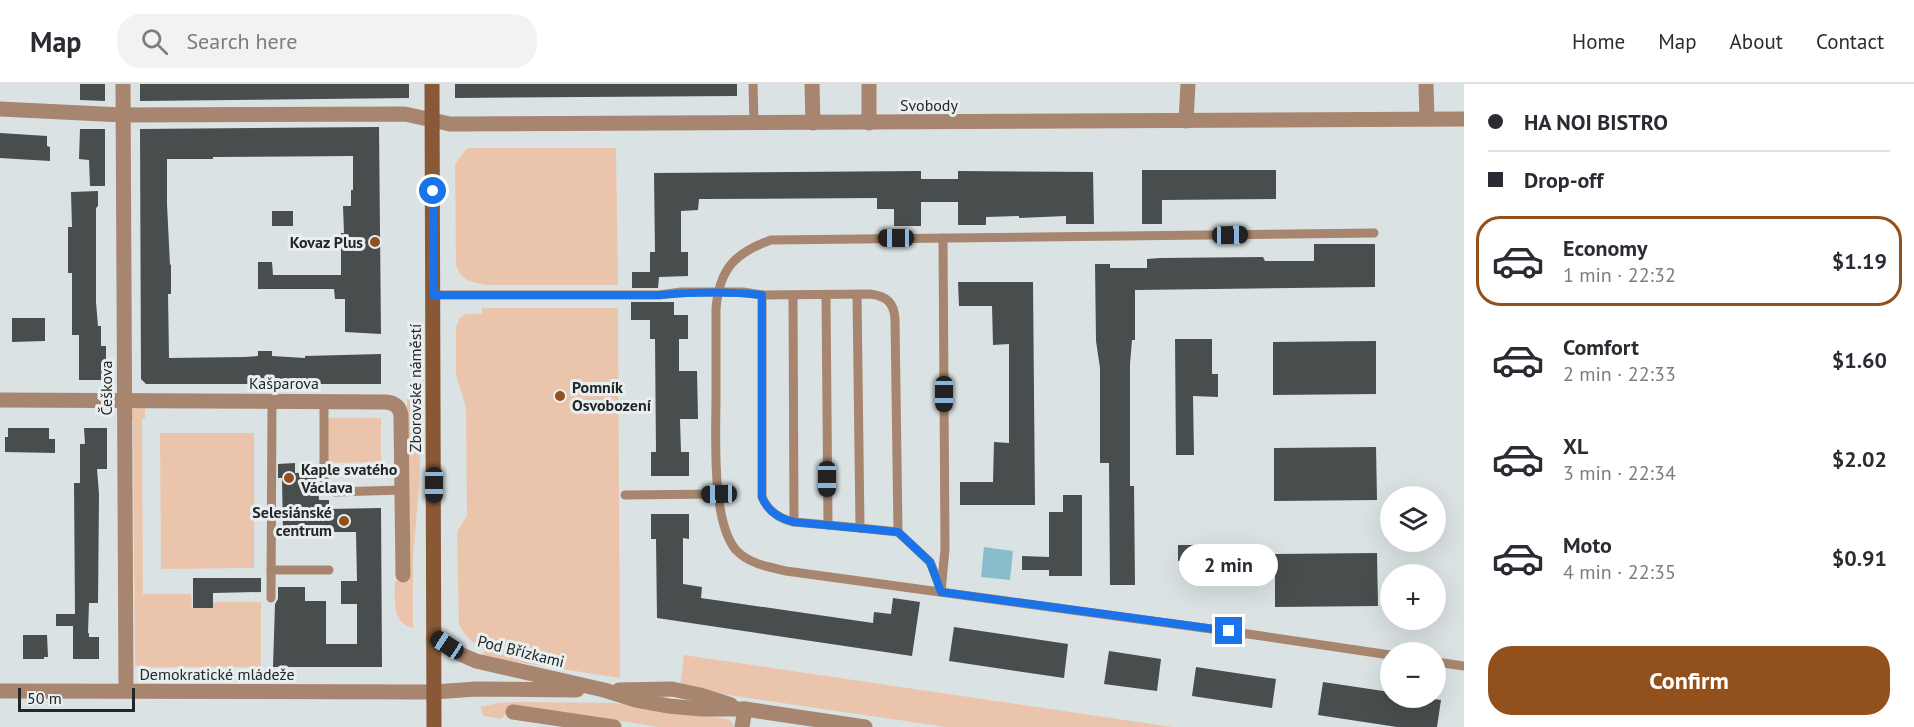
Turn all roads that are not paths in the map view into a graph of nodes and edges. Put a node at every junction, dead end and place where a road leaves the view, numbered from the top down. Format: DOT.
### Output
graph roads {
  1 [pos="123,84"];
  2 [pos="432,84"];
  3 [pos="753,84"];
  4 [pos="812,84"];
  5 [pos="869,84"];
  6 [pos="1188,84"];
  7 [pos="1426,84"];
  8 [pos="0,109"];
  9 [pos="123,115"];
  10 [pos="1427,118"];
  11 [pos="1464,119"];
  12 [pos="432,120"];
  13 [pos="1186,121"];
  14 [pos="754,123"];
  15 [pos="813,123"];
  16 [pos="869,123"];
  17 [pos="1374,233"];
  18 [pos="943,238"];
  19 [pos="717,292"];
  20 [pos="433,295"];
  21 [pos="762,295"];
  22 [pos="793,295"];
  23 [pos="826,295"];
  24 [pos="857,295"];
  25 [pos="0,400"];
  26 [pos="124,401"];
  27 [pos="272,402"];
  28 [pos="324,402"];
  29 [pos="402,490"];
  30 [pos="719,494"];
  31 [pos="626,495"];
  32 [pos="794,522"];
  33 [pos="828,525"];
  34 [pos="860,528"];
  35 [pos="898,532"];
  36 [pos="272,570"];
  37 [pos="329,570"];
  38 [pos="403,575"];
  39 [pos="941,592"];
  40 [pos="271,598"];
  41 [pos="434,637"];
  42 [pos="1380,654"];
  43 [pos="1446,663"];
  44 [pos="1464,666"];
  45 [pos="604,690"];
  46 [pos="126,691"];
  47 [pos="0,692"];
  48 [pos="434,692"];
  49 [pos="745,709"];
  50 [pos="513,712"];
  51 [pos="435,727"];
  52 [pos="614,727"];
  53 [pos="742,727"];
  54 [pos="865,727"];
  1 -- 9 [label="street, Češkova"];
  2 -- 12 [label="main road, Zborovské náměstí"];
  3 -- 14 [label="lane"];
  4 -- 15 [label="street"];
  5 -- 16 [label="street"];
  6 -- 13 [label="street"];
  7 -- 10 [label="street"];
  8 -- 9 [label="street, Svobody"];
  9 -- 12 [label="street, Svobody"];
  9 -- 26 [label="street, Češkova"];
  10 -- 11 [label="street, Svobody"];
  10 -- 13 [label="street, Svobody"];
  12 -- 14 [label="street, Svobody"];
  12 -- 20 [label="main road, Zborovské náměstí"];
  13 -- 16 [label="street, Svobody"];
  14 -- 15 [label="street, Svobody"];
  15 -- 16 [label="street, Svobody"];
  17 -- 18 [label="lane"];
  18 -- 19 [label="lane"];
  18 -- 39 [label="lane"];
  19 -- 20 [label="lane"];
  19 -- 21 [label="lane"];
  19 -- 30 [label="lane"];
  20 -- 41 [label="main road, Zborovské náměstí"];
  21 -- 22 [label="lane"];
  21 -- 32 [label="lane"];
  22 -- 23 [label="lane"];
  22 -- 32 [label="lane"];
  23 -- 24 [label="lane"];
  23 -- 33 [label="lane"];
  24 -- 34 [label="lane"];
  24 -- 35 [label="lane"];
  25 -- 26 [label="street, Kašparova"];
  26 -- 27 [label="street, Kašparova"];
  26 -- 46 [label="street, Češkova"];
  27 -- 28 [label="street, Kašparova"];
  27 -- 36 [label="lane"];
  28 -- 29 [label="street, Kašparova"];
  28 -- 29 [label="lane"];
  29 -- 38 [label="street, Kašparova"];
  30 -- 31 [label="lane"];
  30 -- 39 [label="lane"];
  32 -- 33 [label="lane"];
  33 -- 34 [label="lane"];
  34 -- 35 [label="lane"];
  35 -- 39 [label="lane"];
  36 -- 37 [label="lane"];
  36 -- 40 [label="lane"];
  39 -- 42 [label="lane"];
  41 -- 45 [label="street, Pod Břízkami"];
  41 -- 48 [label="main road, Zborovské náměstí"];
  43 -- 44 [label="lane"];
  45 -- 48 [label="street, Pod Břízkami"];
  45 -- 49 [label="street, Pod Břízkami"];
  46 -- 47 [label="street, Demokratické mládeže"];
  46 -- 48 [label="street, Demokratické mládeže"];
  48 -- 51 [label="main road, Zborovské náměstí"];
  49 -- 53 [label="street"];
  49 -- 54 [label="street, Pod Břízkami"];
  50 -- 52 [label="street"];
}
